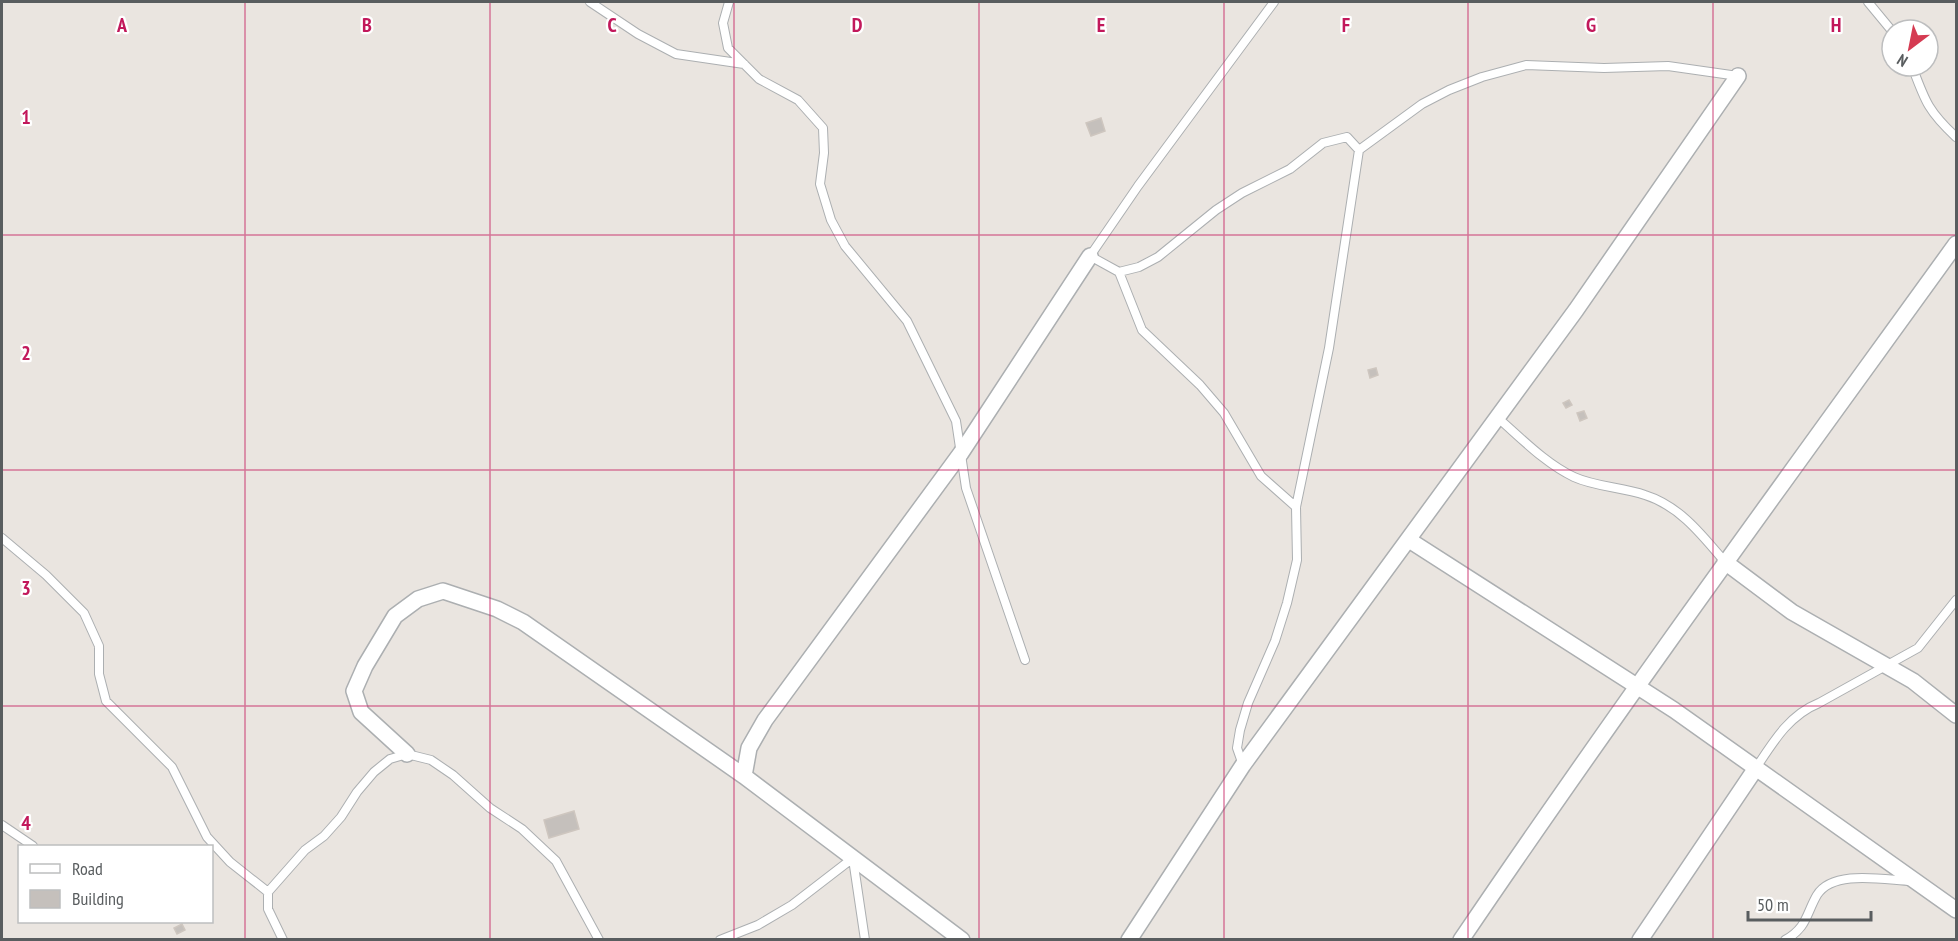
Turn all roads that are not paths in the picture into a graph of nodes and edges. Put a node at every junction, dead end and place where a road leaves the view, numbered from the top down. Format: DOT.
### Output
graph roads {
  1 [pos="590,2"];
  2 [pos="729,2"];
  3 [pos="1274,2"];
  4 [pos="1868,2"];
  5 [pos="1881,18"];
  6 [pos="744,64"];
  7 [pos="1738,76"];
  8 [pos="1916,78"];
  9 [pos="1956,137"];
  10 [pos="1359,150"];
  11 [pos="1956,244"];
  12 [pos="1090,256"];
  13 [pos="1119,272"];
  14 [pos="1498,418"];
  15 [pos="961,453"];
  16 [pos="1296,507"];
  17 [pos="2,538"];
  18 [pos="1409,540"];
  19 [pos="1725,562"];
  20 [pos="1956,600"];
  21 [pos="1026,660"];
  22 [pos="1886,665"];
  23 [pos="1637,686"];
  24 [pos="1956,715"];
  25 [pos="407,754"];
  26 [pos="1243,765"];
  27 [pos="1756,768"];
  28 [pos="744,776"];
  29 [pos="2,825"];
  30 [pos="32,845"];
  31 [pos="853,858"];
  32 [pos="1915,882"];
  33 [pos="268,892"];
  34 [pos="1956,910"];
  35 [pos="1132,938"];
  36 [pos="283,939"];
  37 [pos="598,939"];
  38 [pos="720,939"];
  39 [pos="865,939"];
  40 [pos="962,939"];
  41 [pos="1461,939"];
  42 [pos="1640,939"];
  43 [pos="1785,939"];
  1 -- 6 [label="lane"];
  2 -- 6 [label="lane"];
  3 -- 12 [label="lane"];
  4 -- 5 [label="lane"];
  6 -- 15 [label="lane"];
  7 -- 10 [label="lane"];
  7 -- 14 [label="street"];
  8 -- 9 [label="lane"];
  10 -- 13 [label="lane"];
  10 -- 16 [label="lane"];
  11 -- 19 [label="street"];
  12 -- 13 [label="lane"];
  12 -- 15 [label="street"];
  13 -- 16 [label="lane"];
  14 -- 18 [label="street"];
  14 -- 19 [label="lane"];
  15 -- 21 [label="lane"];
  15 -- 28 [label="street"];
  16 -- 26 [label="lane"];
  17 -- 33 [label="lane"];
  18 -- 23 [label="street"];
  18 -- 26 [label="street"];
  19 -- 22 [label="street"];
  19 -- 23 [label="street"];
  20 -- 22 [label="lane"];
  22 -- 24 [label="street"];
  22 -- 27 [label="lane"];
  23 -- 27 [label="street"];
  23 -- 41 [label="street"];
  25 -- 28 [label="street"];
  25 -- 33 [label="lane"];
  25 -- 37 [label="lane"];
  26 -- 35 [label="street"];
  27 -- 32 [label="street"];
  27 -- 42 [label="street"];
  28 -- 31 [label="street"];
  29 -- 30 [label="lane"];
  31 -- 38 [label="lane"];
  31 -- 39 [label="lane"];
  31 -- 40 [label="street"];
  32 -- 34 [label="street"];
  32 -- 43 [label="lane"];
  33 -- 36 [label="lane"];
}
